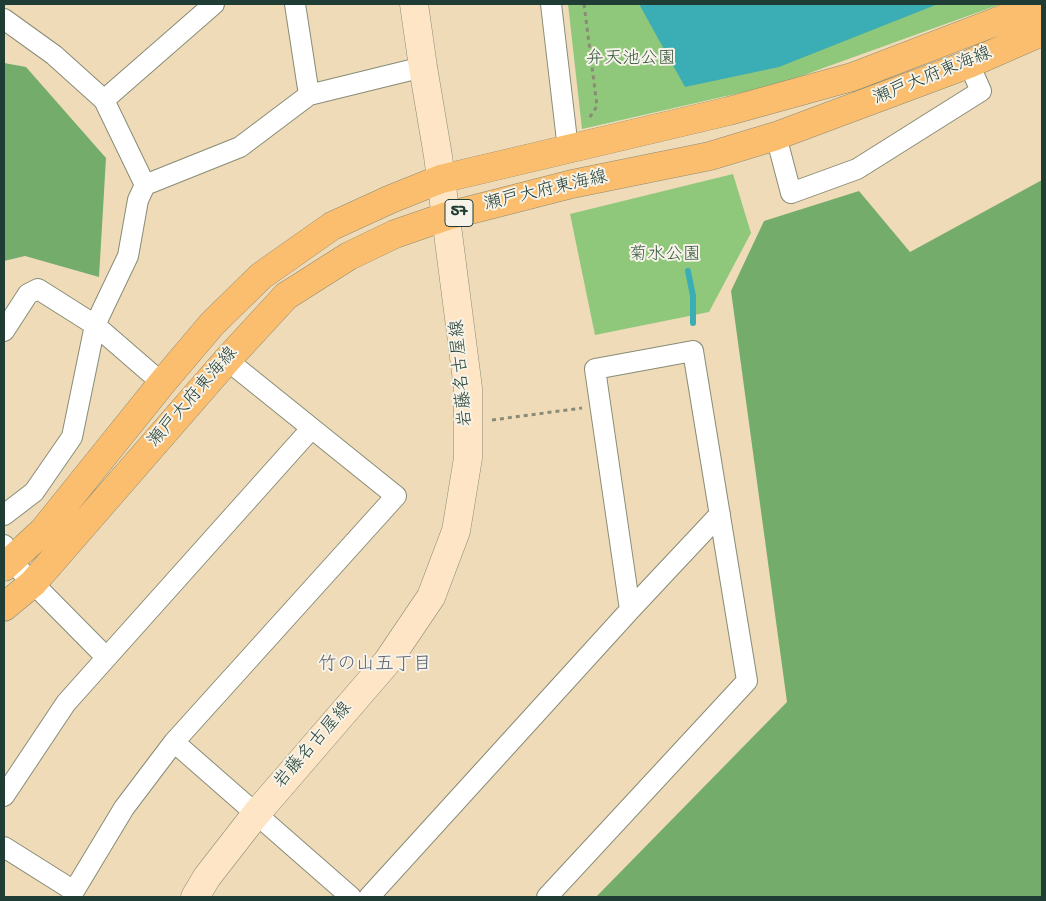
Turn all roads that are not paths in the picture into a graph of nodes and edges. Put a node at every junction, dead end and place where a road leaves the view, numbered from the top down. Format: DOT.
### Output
graph roads {
  1 [pos="8,4"];
  2 [pos="214,4"];
  3 [pos="295,4"];
  4 [pos="414,4"];
  5 [pos="551,4"];
  6 [pos="1039,4"];
  7 [pos="4,9"];
  8 [pos="4,19"];
  9 [pos="1042,32"];
  10 [pos="969,64"];
  11 [pos="423,67"];
  12 [pos="309,95"];
  13 [pos="104,100"];
  14 [pos="776,136"];
  15 [pos="568,149"];
  16 [pos="441,179"];
  17 [pos="145,185"];
  18 [pos="446,216"];
  19 [pos="95,325"];
  20 [pos="4,331"];
  21 [pos="227,360"];
  22 [pos="162,383"];
  23 [pos="311,430"];
  24 [pos="720,514"];
  25 [pos="4,515"];
  26 [pos="6,558"];
  27 [pos="33,583"];
  28 [pos="4,607"];
  29 [pos="630,610"];
  30 [pos="106,657"];
  31 [pos="174,742"];
  32 [pos="4,796"];
  33 [pos="256,814"];
  34 [pos="4,847"];
  35 [pos="73,894"];
  36 [pos="195,897"];
  37 [pos="351,897"];
  38 [pos="369,897"];
  39 [pos="547,897"];
  1 -- 7 [label="street"];
  2 -- 13 [label="street"];
  3 -- 12 [label="street"];
  4 -- 11 [label="main road, 岩藤名古屋線"];
  5 -- 15 [label="street"];
  6 -- 15 [label="main road, 瀬戸大府東海線 / 57"];
  8 -- 13 [label="street"];
  9 -- 10 [label="main road, 瀬戸大府東海線 / 57"];
  10 -- 14 [label="main road, 瀬戸大府東海線 / 57"];
  10 -- 14 [label="street"];
  11 -- 12 [label="street"];
  11 -- 16 [label="main road, 岩藤名古屋線"];
  12 -- 17 [label="street"];
  13 -- 17 [label="street"];
  14 -- 18 [label="main road, 瀬戸大府東海線 / 57"];
  15 -- 16 [label="main road, 瀬戸大府東海線 / 57"];
  16 -- 18 [label="main road, 岩藤名古屋線"];
  16 -- 22 [label="main road, 瀬戸大府東海線 / 57"];
  17 -- 19 [label="street"];
  18 -- 21 [label="main road, 瀬戸大府東海線 / 57"];
  18 -- 33 [label="main road, 岩藤名古屋線"];
  19 -- 20 [label="street"];
  19 -- 22 [label="street"];
  19 -- 25 [label="street"];
  21 -- 23 [label="street"];
  21 -- 27 [label="main road, 瀬戸大府東海線 / 57"];
  22 -- 26 [label="main road, 瀬戸大府東海線 / 57"];
  23 -- 30 [label="street"];
  23 -- 31 [label="street"];
  24 -- 29 [label="street"];
  24 -- 29 [label="street"];
  24 -- 39 [label="street"];
  26 -- 27 [label="street"];
  27 -- 28 [label="main road, 瀬戸大府東海線 / 57"];
  27 -- 30 [label="street"];
  29 -- 38 [label="street"];
  30 -- 32 [label="street"];
  31 -- 33 [label="street"];
  31 -- 35 [label="street"];
  33 -- 36 [label="main road, 岩藤名古屋線"];
  33 -- 37 [label="street"];
  34 -- 35 [label="street"];
}
